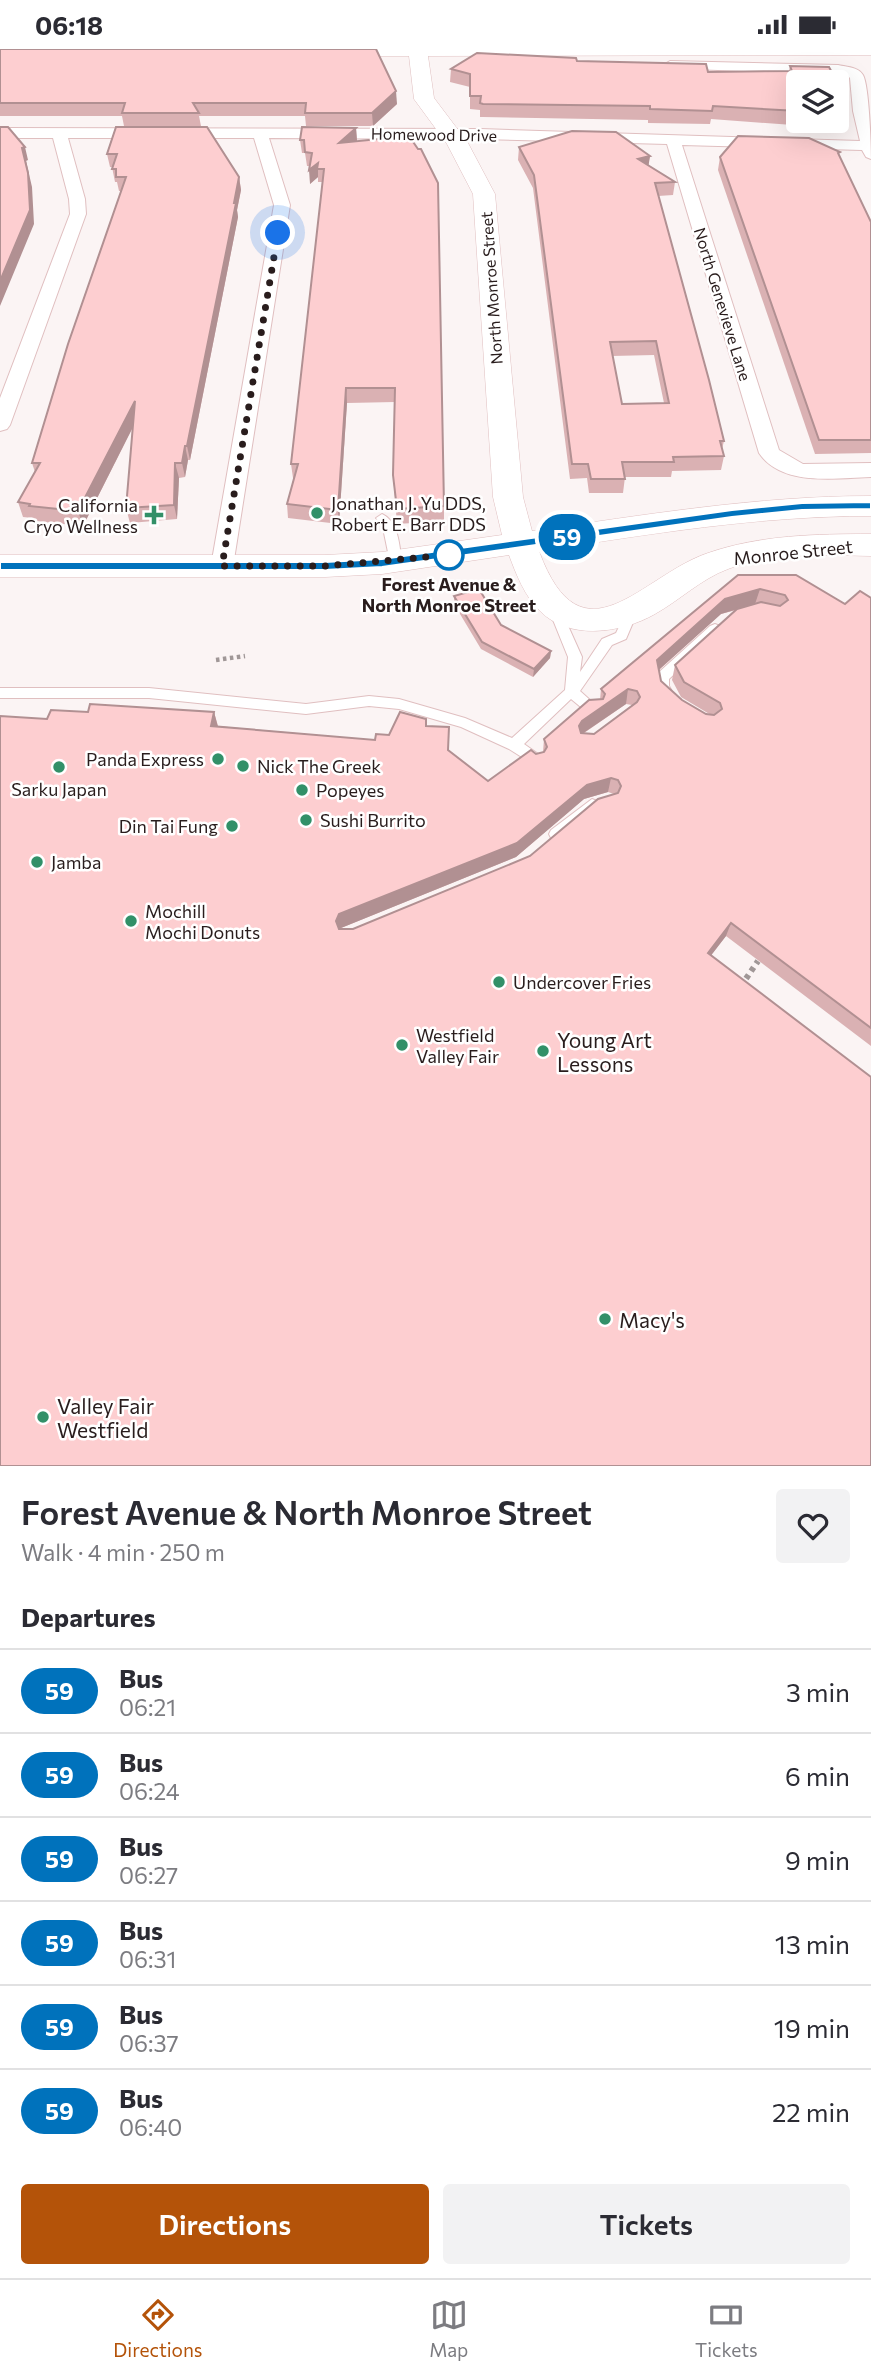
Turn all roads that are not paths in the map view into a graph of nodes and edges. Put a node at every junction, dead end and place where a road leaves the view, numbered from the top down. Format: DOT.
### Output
graph roads {
  1 [pos="506,49"];
  2 [pos="871,49"];
  3 [pos="313,50"];
  4 [pos="418,50"];
  5 [pos="0,133"];
  6 [pos="59,133"];
  7 [pos="260,134"];
  8 [pos="449,134"];
  9 [pos="673,139"];
  10 [pos="869,150"];
  11 [pos="0,425"];
  12 [pos="871,470"];
  13 [pos="871,506"];
  14 [pos="382,518"];
  15 [pos="520,544"];
  16 [pos="871,545"];
  17 [pos="396,562"];
  18 [pos="0,566"];
  19 [pos="222,566"];
  20 [pos="554,606"];
  21 [pos="631,613"];
  22 [pos="727,619"];
  23 [pos="571,691"];
  24 [pos="0,693"];
  25 [pos="679,704"];
  26 [pos="593,709"];
  27 [pos="514,745"];
  28 [pos="536,760"];
  29 [pos="609,801"];
  30 [pos="547,842"];
  1 -- 2 [label="main road"];
  1 -- 4 [label="main road"];
  1 -- 10 [label="street"];
  3 -- 4 [label="main road"];
  4 -- 8 [label="main road, North Monroe Street"];
  5 -- 6 [label="street, Homewood Drive"];
  6 -- 7 [label="street, Homewood Drive"];
  6 -- 11 [label="street"];
  7 -- 8 [label="street, Homewood Drive"];
  7 -- 19 [label="street"];
  8 -- 9 [label="street, Homewood Drive"];
  8 -- 15 [label="main road, North Monroe Street"];
  9 -- 10 [label="street, Homewood Drive"];
  9 -- 12 [label="street, North Genevieve Lane"];
  13 -- 15 [label="main road"];
  14 -- 17 [label="lane"];
  15 -- 17 [label="main road"];
  15 -- 20 [label="main road"];
  16 -- 21 [label="main road, Monroe Street"];
  17 -- 19 [label="main road"];
  18 -- 19 [label="main road"];
  20 -- 21 [label="main road, Monroe Street"];
  20 -- 23 [label="lane"];
  21 -- 23 [label="lane"];
  22 -- 25 [label="lane"];
  23 -- 26 [label="lane"];
  23 -- 27 [label="lane"];
  24 -- 27 [label="lane"];
  27 -- 28 [label="lane"];
  29 -- 30 [label="lane"];
}
